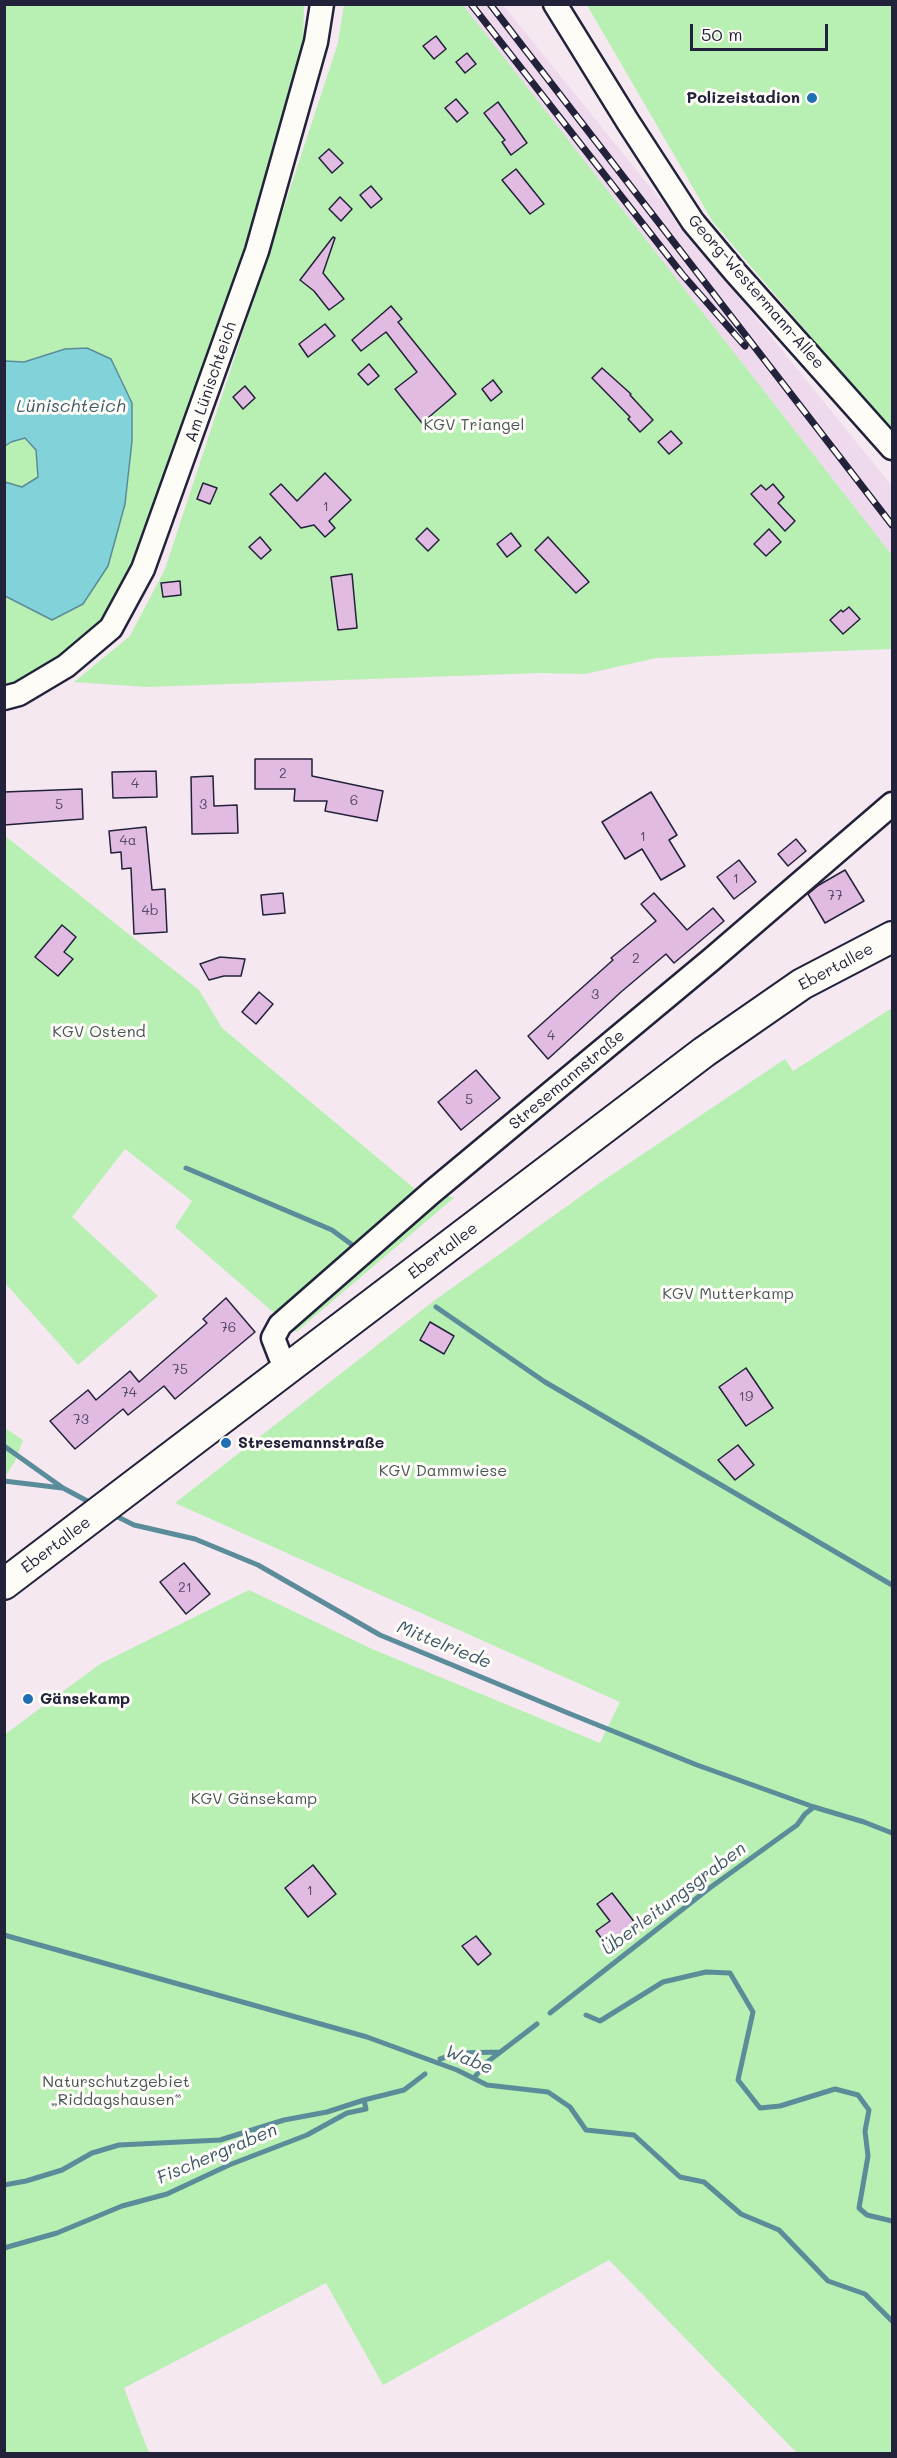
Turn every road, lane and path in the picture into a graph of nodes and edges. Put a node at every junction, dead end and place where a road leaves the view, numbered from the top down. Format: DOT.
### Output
graph roads {
  1 [pos="322,4"];
  2 [pos="555,4"];
  3 [pos="892,448"];
  4 [pos="4,698"];
  5 [pos="892,804"];
  6 [pos="892,937"];
  7 [pos="291,1367"];
  8 [pos="4,1584"];
  1 -- 4 [label="street, Am Lünischteich"];
  2 -- 3 [label="street, Georg-Westermann-Allee"];
  5 -- 7 [label="street, Stresemannstraße"];
  6 -- 7 [label="main road, Ebertallee"];
  7 -- 8 [label="main road, Ebertallee"];
}
